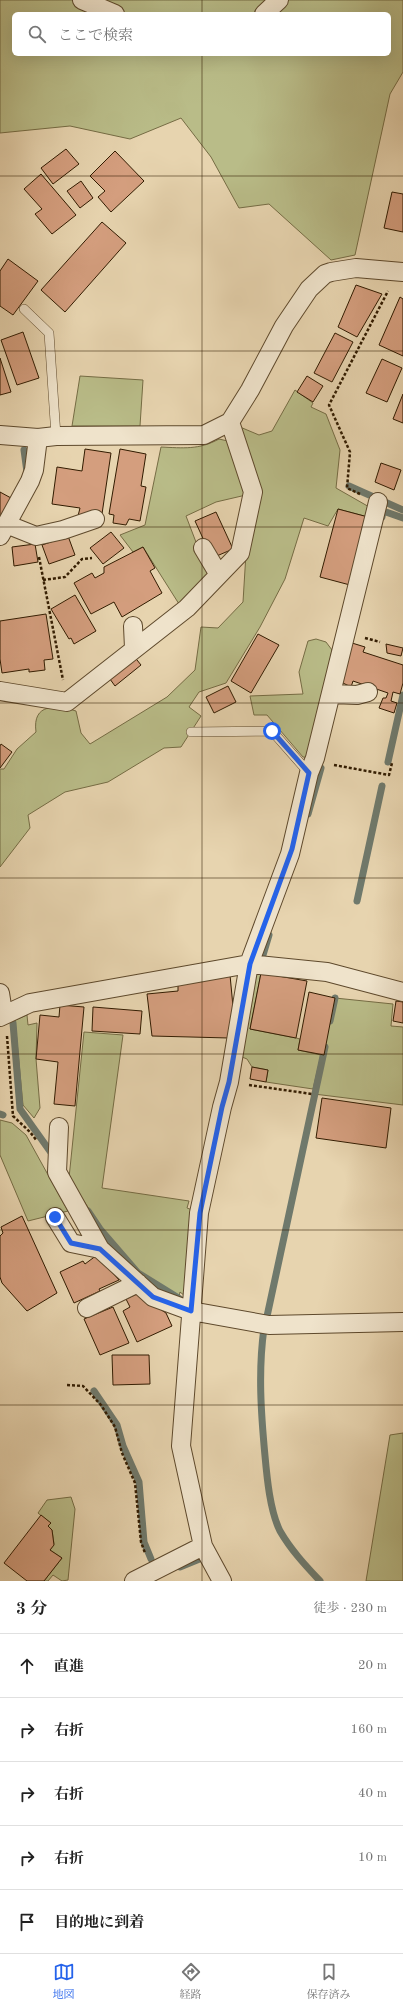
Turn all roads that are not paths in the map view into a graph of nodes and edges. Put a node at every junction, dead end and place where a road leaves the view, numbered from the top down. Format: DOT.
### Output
graph roads {
  1 [pos="82,0"];
  2 [pos="279,0"];
  3 [pos="110,12"];
  4 [pos="266,12"];
  5 [pos="403,272"];
  6 [pos="24,309"];
  7 [pos="230,422"];
  8 [pos="0,435"];
  9 [pos="56,436"];
  10 [pos="38,438"];
  11 [pos="378,502"];
  12 [pos="95,519"];
  13 [pos="3,530"];
  14 [pos="203,548"];
  15 [pos="219,575"];
  16 [pos="133,626"];
  17 [pos="134,648"];
  18 [pos="0,691"];
  19 [pos="368,692"];
  20 [pos="331,694"];
  21 [pos="191,732"];
  22 [pos="312,767"];
  23 [pos="250,964"];
  24 [pos="403,992"];
  25 [pos="0,993"];
  26 [pos="2,1015"];
  27 [pos="59,1127"];
  28 [pos="55,1217"];
  29 [pos="100,1249"];
  30 [pos="138,1283"];
  31 [pos="87,1308"];
  32 [pos="191,1311"];
  33 [pos="403,1322"];
  34 [pos="203,1546"];
  35 [pos="134,1581"];
  36 [pos="222,1581"];
  1 -- 3 [label="street"];
  2 -- 4 [label="street"];
  5 -- 7 [label="street"];
  6 -- 9 [label="lane"];
  7 -- 9 [label="street"];
  7 -- 15 [label="street"];
  8 -- 10 [label="street"];
  9 -- 10 [label="street"];
  10 -- 13 [label="street"];
  11 -- 20 [label="street"];
  12 -- 13 [label="street"];
  14 -- 15 [label="street"];
  15 -- 17 [label="street"];
  16 -- 17 [label="street"];
  17 -- 18 [label="street"];
  19 -- 20 [label="street"];
  20 -- 22 [label="street"];
  21 -- 22 [label="lane"];
  22 -- 23 [label="street"];
  23 -- 24 [label="street"];
  23 -- 26 [label="street"];
  23 -- 32 [label="street"];
  25 -- 26 [label="street"];
  27 -- 29 [label="street"];
  28 -- 29 [label="street"];
  29 -- 30 [label="street"];
  30 -- 31 [label="street"];
  30 -- 32 [label="street"];
  32 -- 33 [label="street"];
  32 -- 34 [label="street"];
  34 -- 35 [label="street"];
  34 -- 36 [label="street"];
}
